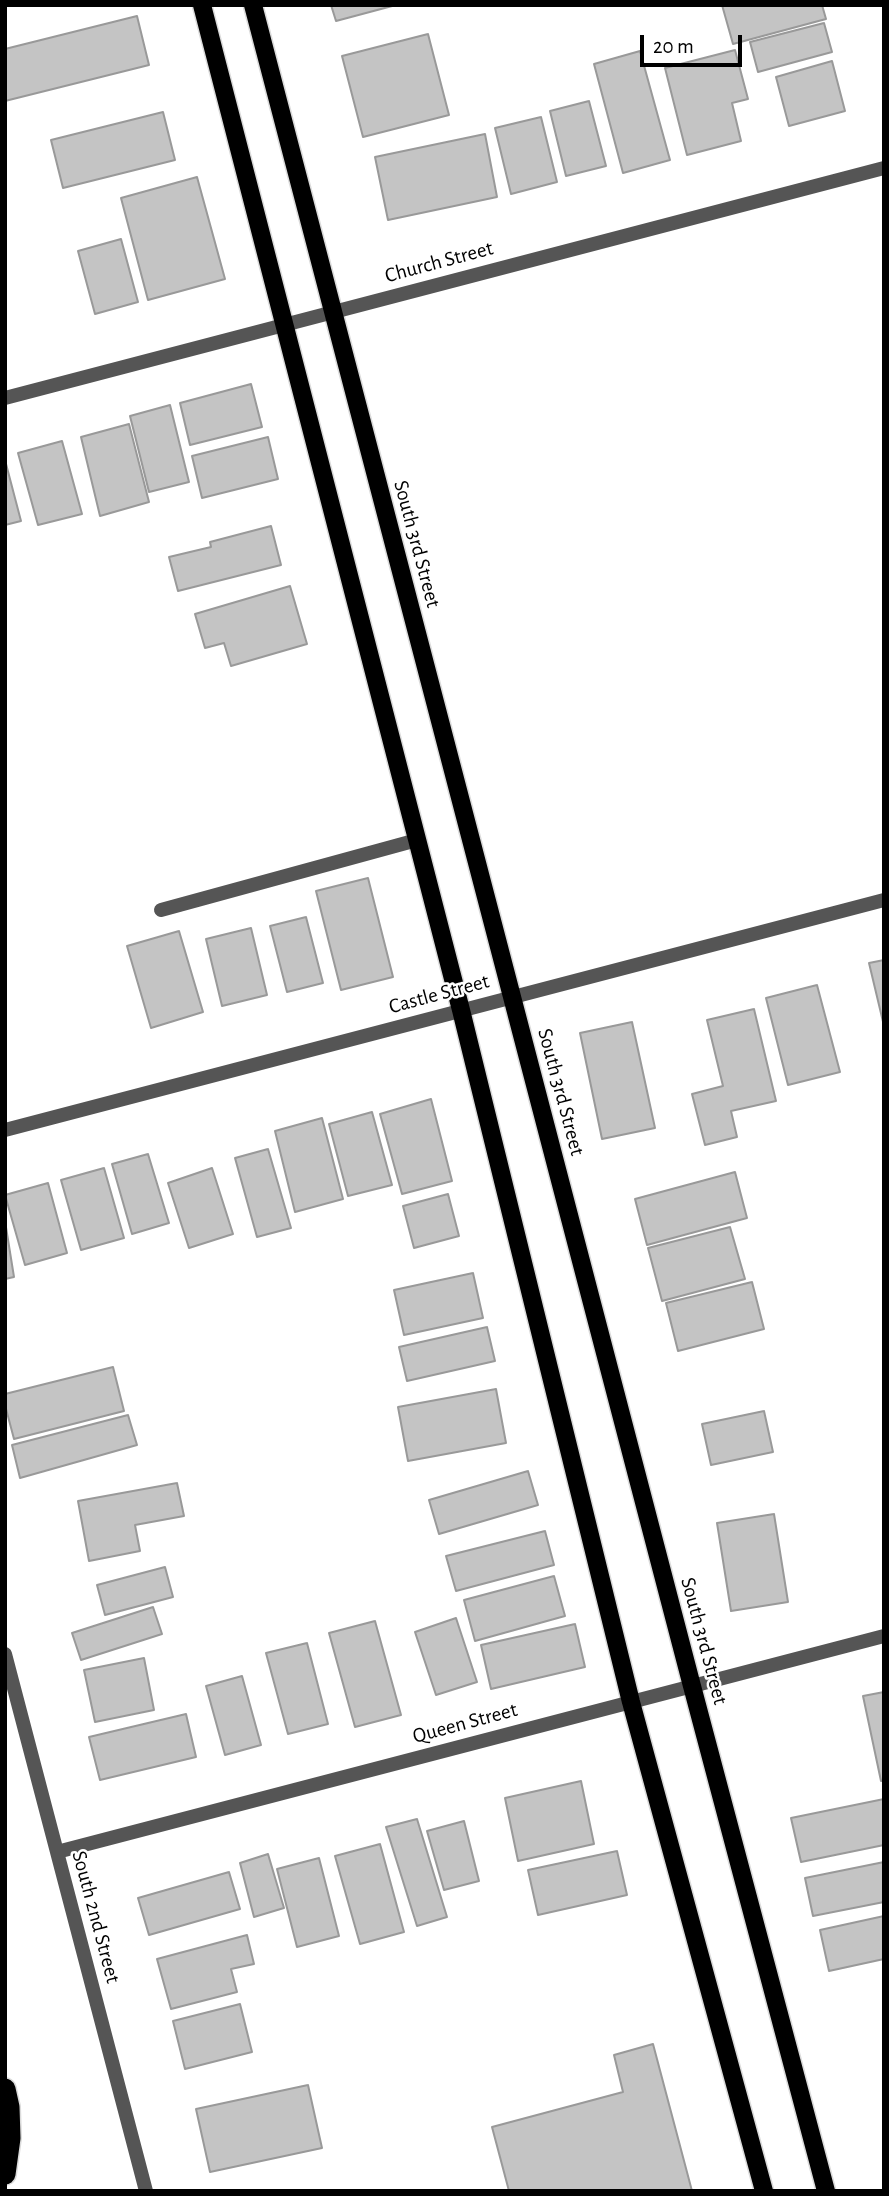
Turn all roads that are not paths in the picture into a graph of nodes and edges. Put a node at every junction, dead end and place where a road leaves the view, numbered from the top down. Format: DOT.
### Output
graph roads {
  1 [pos="202,5"];
  2 [pos="253,5"];
  3 [pos="884,168"];
  4 [pos="332,312"];
  5 [pos="284,325"];
  6 [pos="5,398"];
  7 [pos="417,840"];
  8 [pos="884,900"];
  9 [pos="161,909"];
  10 [pos="513,997"];
  11 [pos="461,1010"];
  12 [pos="5,1130"];
  13 [pos="884,1636"];
  14 [pos="5,1654"];
  15 [pos="692,1686"];
  16 [pos="631,1702"];
  17 [pos="57,1852"];
  18 [pos="5,2089"];
  19 [pos="5,2174"];
  20 [pos="146,2191"];
  21 [pos="764,2191"];
  22 [pos="826,2191"];
  1 -- 5 [label="main road"];
  2 -- 4 [label="main road, South 3rd Street"];
  3 -- 4 [label="street, Church Street"];
  4 -- 5 [label="street, Church Street"];
  4 -- 10 [label="main road, South 3rd Street"];
  5 -- 6 [label="street, Church Street"];
  5 -- 7 [label="main road"];
  7 -- 9 [label="street"];
  7 -- 11 [label="main road"];
  8 -- 10 [label="street, Castle Street"];
  10 -- 11 [label="street, Castle Street"];
  10 -- 15 [label="main road, South 3rd Street"];
  11 -- 12 [label="street, Castle Street"];
  11 -- 16 [label="main road"];
  13 -- 15 [label="street, Queen Street"];
  14 -- 17 [label="street, South 2nd Street"];
  15 -- 16 [label="street, Queen Street"];
  15 -- 22 [label="main road, South 3rd Street"];
  16 -- 17 [label="street, Queen Street"];
  16 -- 21 [label="main road"];
  17 -- 20 [label="street, South 2nd Street"];
  18 -- 19 [label="highway"];
}
